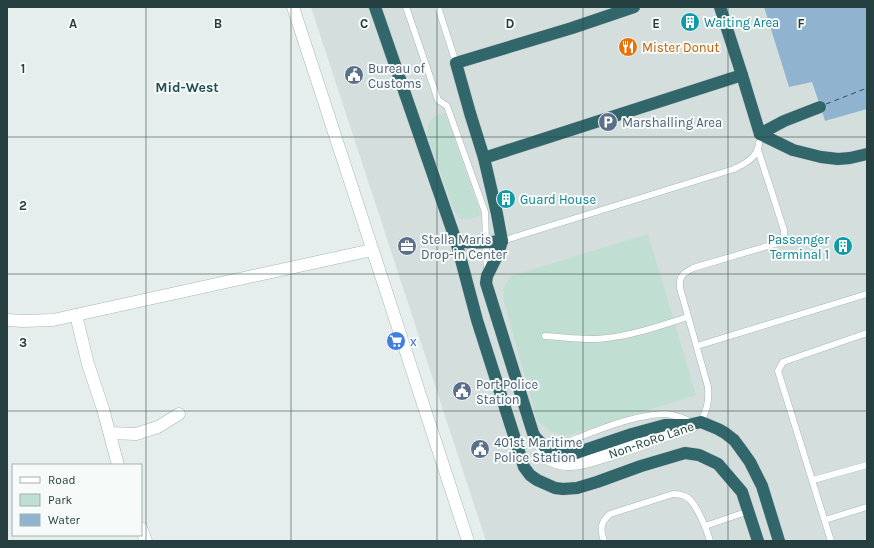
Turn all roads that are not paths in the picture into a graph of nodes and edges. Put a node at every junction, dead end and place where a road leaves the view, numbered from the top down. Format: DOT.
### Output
graph roads {
  1 [pos="293,7"];
  2 [pos="375,7"];
  3 [pos="406,7"];
  4 [pos="438,7"];
  5 [pos="634,7"];
  6 [pos="720,7"];
  7 [pos="456,63"];
  8 [pos="742,75"];
  9 [pos="820,107"];
  10 [pos="760,134"];
  11 [pos="758,150"];
  12 [pos="867,154"];
  13 [pos="484,158"];
  14 [pos="456,241"];
  15 [pos="502,241"];
  16 [pos="485,243"];
  17 [pos="372,250"];
  18 [pos="487,276"];
  19 [pos="867,294"];
  20 [pos="76,315"];
  21 [pos="688,318"];
  22 [pos="7,320"];
  23 [pos="867,333"];
  24 [pos="545,336"];
  25 [pos="697,346"];
  26 [pos="179,414"];
  27 [pos="701,422"];
  28 [pos="110,433"];
  29 [pos="541,443"];
  30 [pos="118,464"];
  31 [pos="867,465"];
  32 [pos="813,480"];
  33 [pos="867,507"];
  34 [pos="749,511"];
  35 [pos="825,520"];
  36 [pos="705,526"];
  37 [pos="142,531"];
  38 [pos="146,541"];
  39 [pos="468,541"];
  40 [pos="604,541"];
  41 [pos="710,541"];
  42 [pos="758,541"];
  43 [pos="779,541"];
  44 [pos="831,541"];
  1 -- 17 [label="street"];
  2 -- 14 [label="highway"];
  3 -- 16 [label="lane"];
  4 -- 7 [label="lane"];
  5 -- 7 [label="highway"];
  6 -- 8 [label="highway"];
  7 -- 13 [label="highway"];
  8 -- 10 [label="highway"];
  8 -- 13 [label="highway"];
  9 -- 10 [label="highway"];
  10 -- 11 [label="lane"];
  10 -- 12 [label="highway"];
  11 -- 15 [label="lane"];
  11 -- 21 [label="lane"];
  13 -- 15 [label="highway"];
  14 -- 16 [label="highway"];
  14 -- 34 [label="highway"];
  15 -- 16 [label="highway"];
  15 -- 18 [label="highway"];
  16 -- 18 [label="lane"];
  17 -- 20 [label="street"];
  17 -- 39 [label="street"];
  18 -- 29 [label="highway"];
  19 -- 25 [label="lane"];
  20 -- 22 [label="street"];
  20 -- 28 [label="street"];
  21 -- 24 [label="lane"];
  21 -- 25 [label="lane"];
  23 -- 32 [label="lane"];
  25 -- 27 [label="lane"];
  26 -- 28 [label="street"];
  27 -- 29 [label="highway"];
  27 -- 29 [label="street, Non-RoRo Lane"];
  27 -- 43 [label="highway"];
  28 -- 30 [label="street"];
  31 -- 32 [label="lane"];
  32 -- 35 [label="lane"];
  33 -- 35 [label="lane"];
  34 -- 36 [label="lane"];
  34 -- 42 [label="highway"];
  35 -- 44 [label="lane"];
  36 -- 40 [label="lane"];
  36 -- 41 [label="lane"];
  37 -- 38 [label="street"];
}
